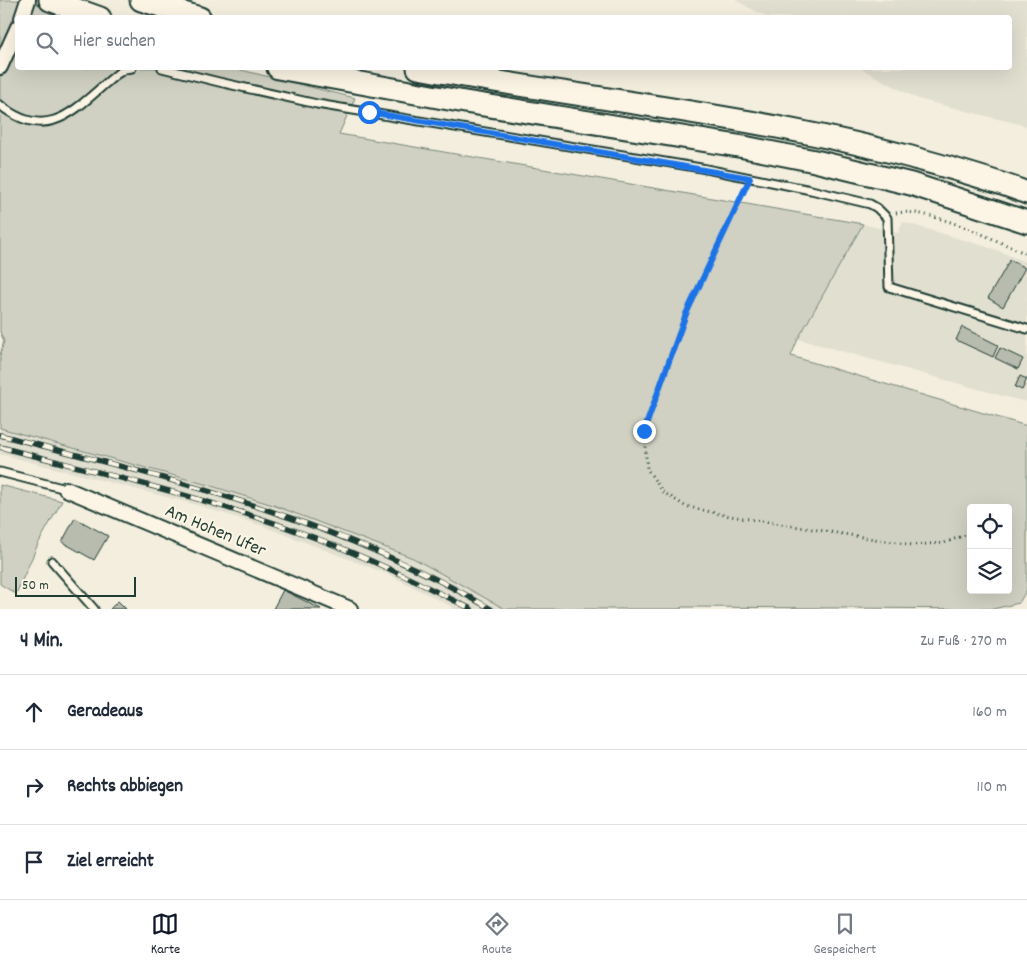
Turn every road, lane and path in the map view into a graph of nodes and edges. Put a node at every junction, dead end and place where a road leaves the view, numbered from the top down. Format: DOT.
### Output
graph roads {
  1 [pos="28,0"];
  2 [pos="50,0"];
  3 [pos="141,0"];
  4 [pos="23,15"];
  5 [pos="92,15"];
  6 [pos="190,15"];
  7 [pos="15,34"];
  8 [pos="0,67"];
  9 [pos="123,70"];
  10 [pos="170,70"];
  11 [pos="289,70"];
  12 [pos="430,70"];
  13 [pos="0,105"];
  14 [pos="750,178"];
  15 [pos="1027,193"];
  16 [pos="887,218"];
  17 [pos="1027,222"];
  18 [pos="1027,254"];
  19 [pos="1027,329"];
  20 [pos="0,472"];
  21 [pos="66,489"];
  22 [pos="965,535"];
  23 [pos="52,561"];
  24 [pos="94,609"];
  25 [pos="350,609"];
  1 -- 4 [label="street"];
  2 -- 5 [label="main road"];
  3 -- 6 [label="main road"];
  7 -- 8 [label="street"];
  9 -- 13 [label="lane"];
  10 -- 14 [label="lane"];
  11 -- 17 [label="main road"];
  12 -- 15 [label="main road"];
  14 -- 16 [label="lane"];
  14 -- 22 [label="path"];
  16 -- 18 [label="path"];
  16 -- 19 [label="lane"];
  20 -- 21 [label="lane"];
  21 -- 25 [label="street, Am Hohen Ufer"];
  23 -- 24 [label="lane"];
}
